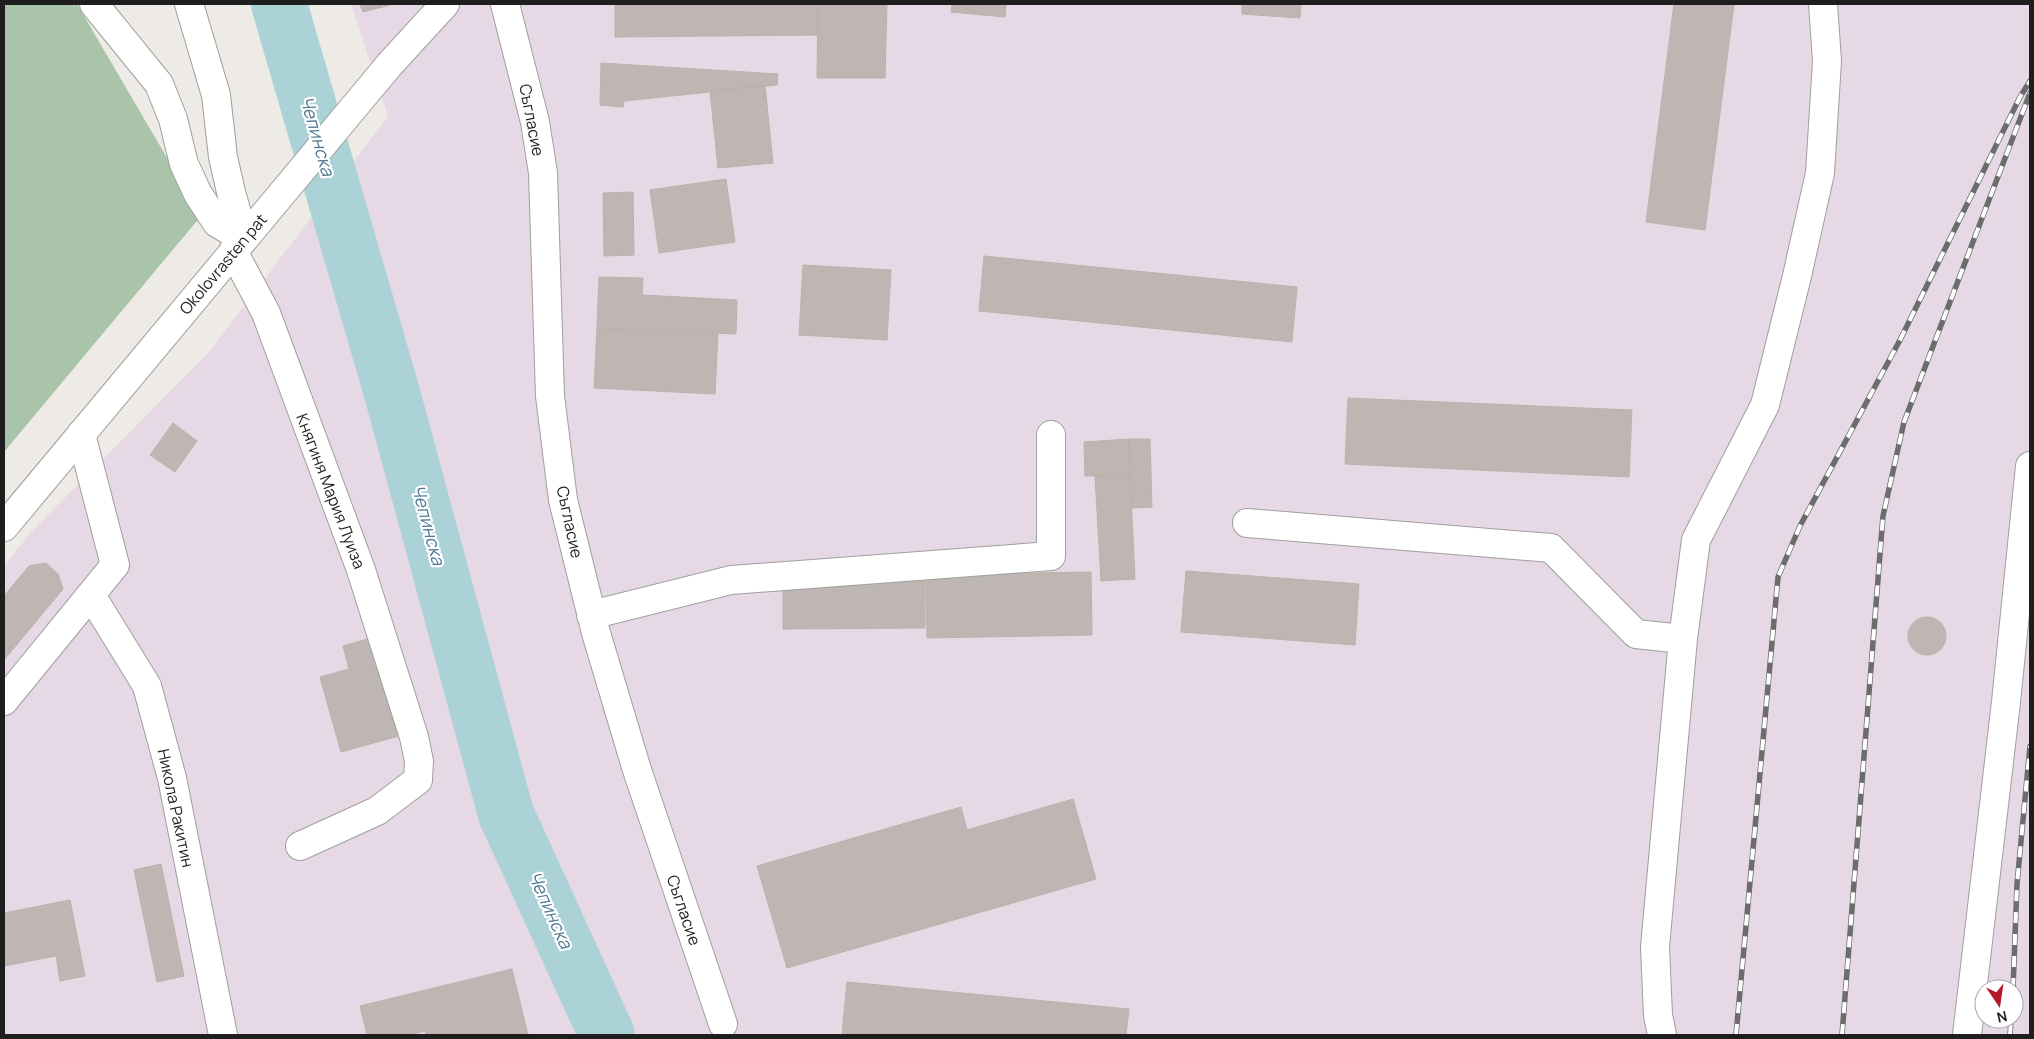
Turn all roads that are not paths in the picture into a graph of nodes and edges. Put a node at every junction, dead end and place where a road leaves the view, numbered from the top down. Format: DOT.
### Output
graph roads {
  1 [pos="94,4"];
  2 [pos="189,4"];
  3 [pos="445,4"];
  4 [pos="505,4"];
  5 [pos="1823,4"];
  6 [pos="239,245"];
  7 [pos="81,434"];
  8 [pos="1051,435"];
  9 [pos="2030,466"];
  10 [pos="1247,523"];
  11 [pos="4,527"];
  12 [pos="91,595"];
  13 [pos="591,615"];
  14 [pos="1683,638"];
  15 [pos="4,701"];
  16 [pos="300,846"];
  17 [pos="723,1024"];
  18 [pos="223,1035"];
  19 [pos="1662,1035"];
  20 [pos="1967,1035"];
  1 -- 6 [label="street"];
  2 -- 6 [label="street, Княгиня Мария Луиза"];
  3 -- 6 [label="street, Okolovrasten pat"];
  4 -- 13 [label="street, Съгласие"];
  5 -- 14 [label="street"];
  6 -- 7 [label="street, Okolovrasten pat"];
  6 -- 16 [label="street, Княгиня Мария Луиза"];
  7 -- 11 [label="street, Okolovrasten pat"];
  7 -- 12 [label="street"];
  8 -- 13 [label="street"];
  9 -- 20 [label="street"];
  10 -- 14 [label="street"];
  12 -- 15 [label="street"];
  12 -- 18 [label="street, Никола Ракитин"];
  13 -- 17 [label="street, Съгласие"];
  14 -- 19 [label="street"];
}
